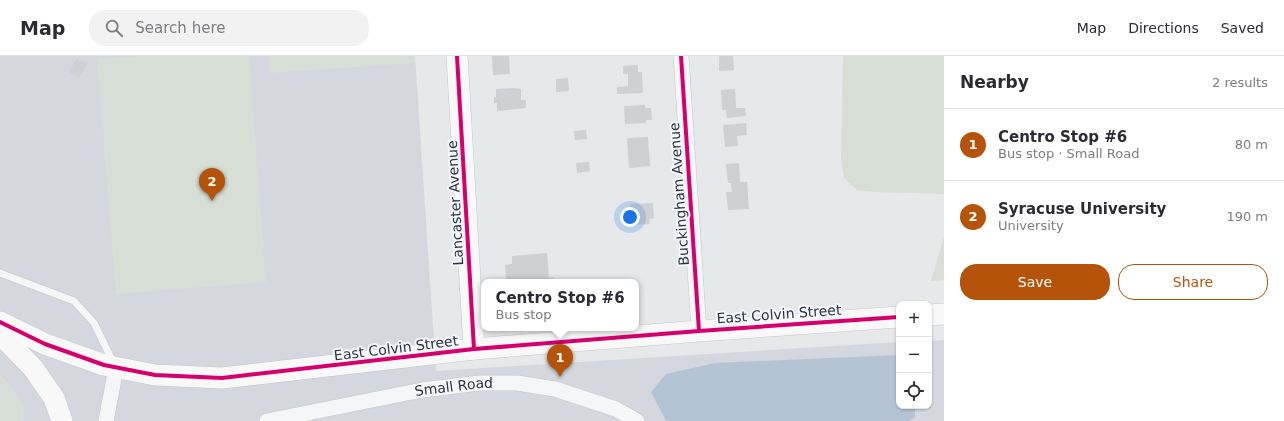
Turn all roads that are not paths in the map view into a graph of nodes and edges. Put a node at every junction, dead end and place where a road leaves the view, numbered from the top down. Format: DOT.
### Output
graph roads {
  1 [pos="457,56"];
  2 [pos="681,56"];
  3 [pos="0,273"];
  4 [pos="944,314"];
  5 [pos="932,315"];
  6 [pos="896,317"];
  7 [pos="0,322"];
  8 [pos="699,331"];
  9 [pos="0,334"];
  10 [pos="474,350"];
  11 [pos="116,368"];
  12 [pos="62,421"];
  13 [pos="106,421"];
  14 [pos="266,421"];
  15 [pos="637,421"];
  1 -- 10 [label="street, Lancaster Avenue"];
  2 -- 8 [label="street, Buckingham Avenue"];
  3 -- 11 [label="lane"];
  4 -- 5 [label="street"];
  6 -- 8 [label="street, East Colvin Street"];
  7 -- 11 [label="street, East Colvin Street"];
  8 -- 10 [label="street, East Colvin Street"];
  9 -- 12 [label="street"];
  10 -- 11 [label="street, East Colvin Street"];
  11 -- 13 [label="street"];
  14 -- 15 [label="street, Small Road"];
}
